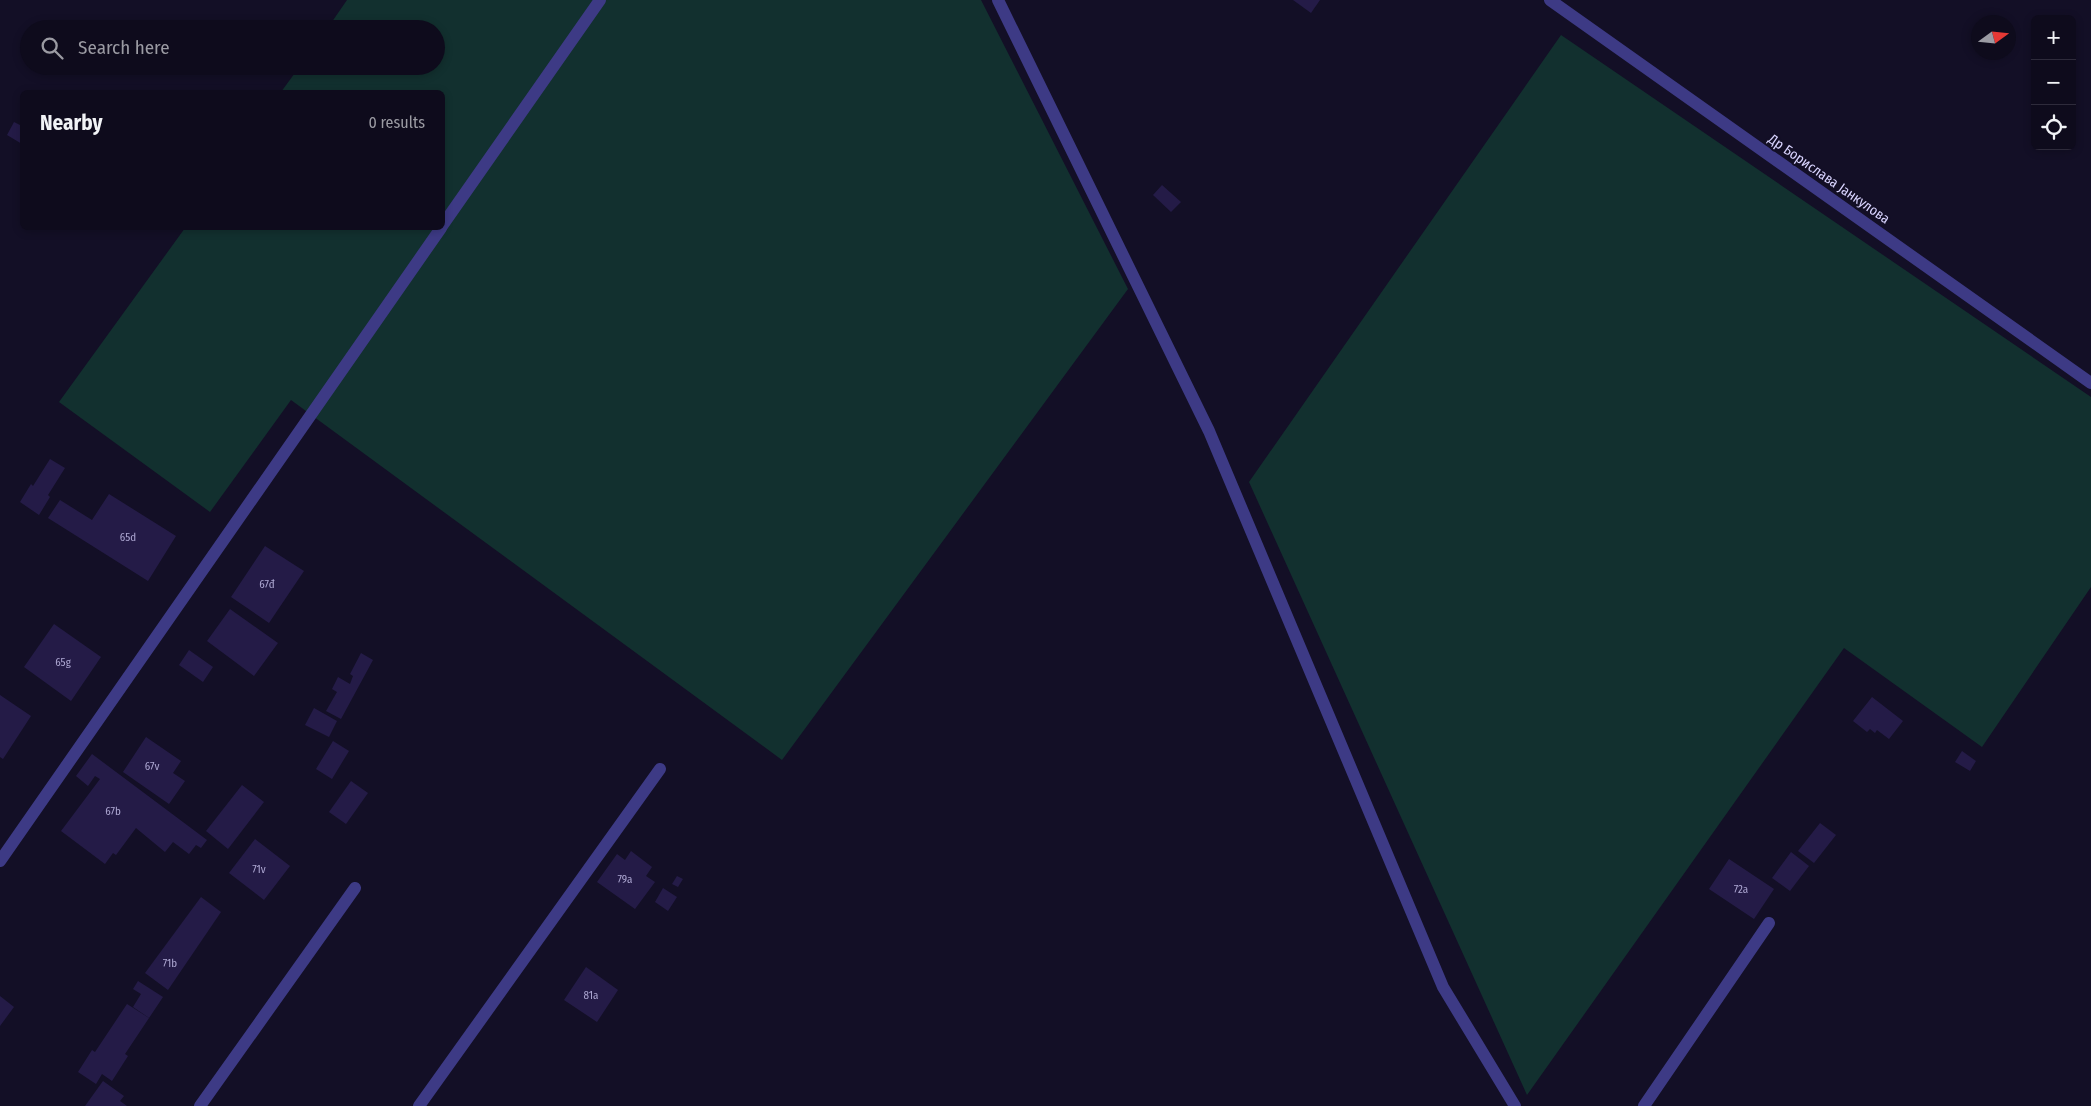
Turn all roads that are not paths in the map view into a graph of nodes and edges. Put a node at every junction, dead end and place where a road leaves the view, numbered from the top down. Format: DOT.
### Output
graph roads {
  1 [pos="600,0"];
  2 [pos="998,0"];
  3 [pos="1550,0"];
  4 [pos="445,223"];
  5 [pos="440,230"];
  6 [pos="2091,383"];
  7 [pos="660,769"];
  8 [pos="0,860"];
  9 [pos="355,888"];
  10 [pos="1769,923"];
  11 [pos="200,1106"];
  12 [pos="419,1106"];
  13 [pos="1515,1106"];
  14 [pos="1644,1106"];
  1 -- 4 [label="street"];
  2 -- 13 [label="street"];
  3 -- 6 [label="street, Др Борислава Јанкулова"];
  5 -- 8 [label="street"];
  7 -- 12 [label="street"];
  9 -- 11 [label="street"];
  10 -- 14 [label="street"];
}
